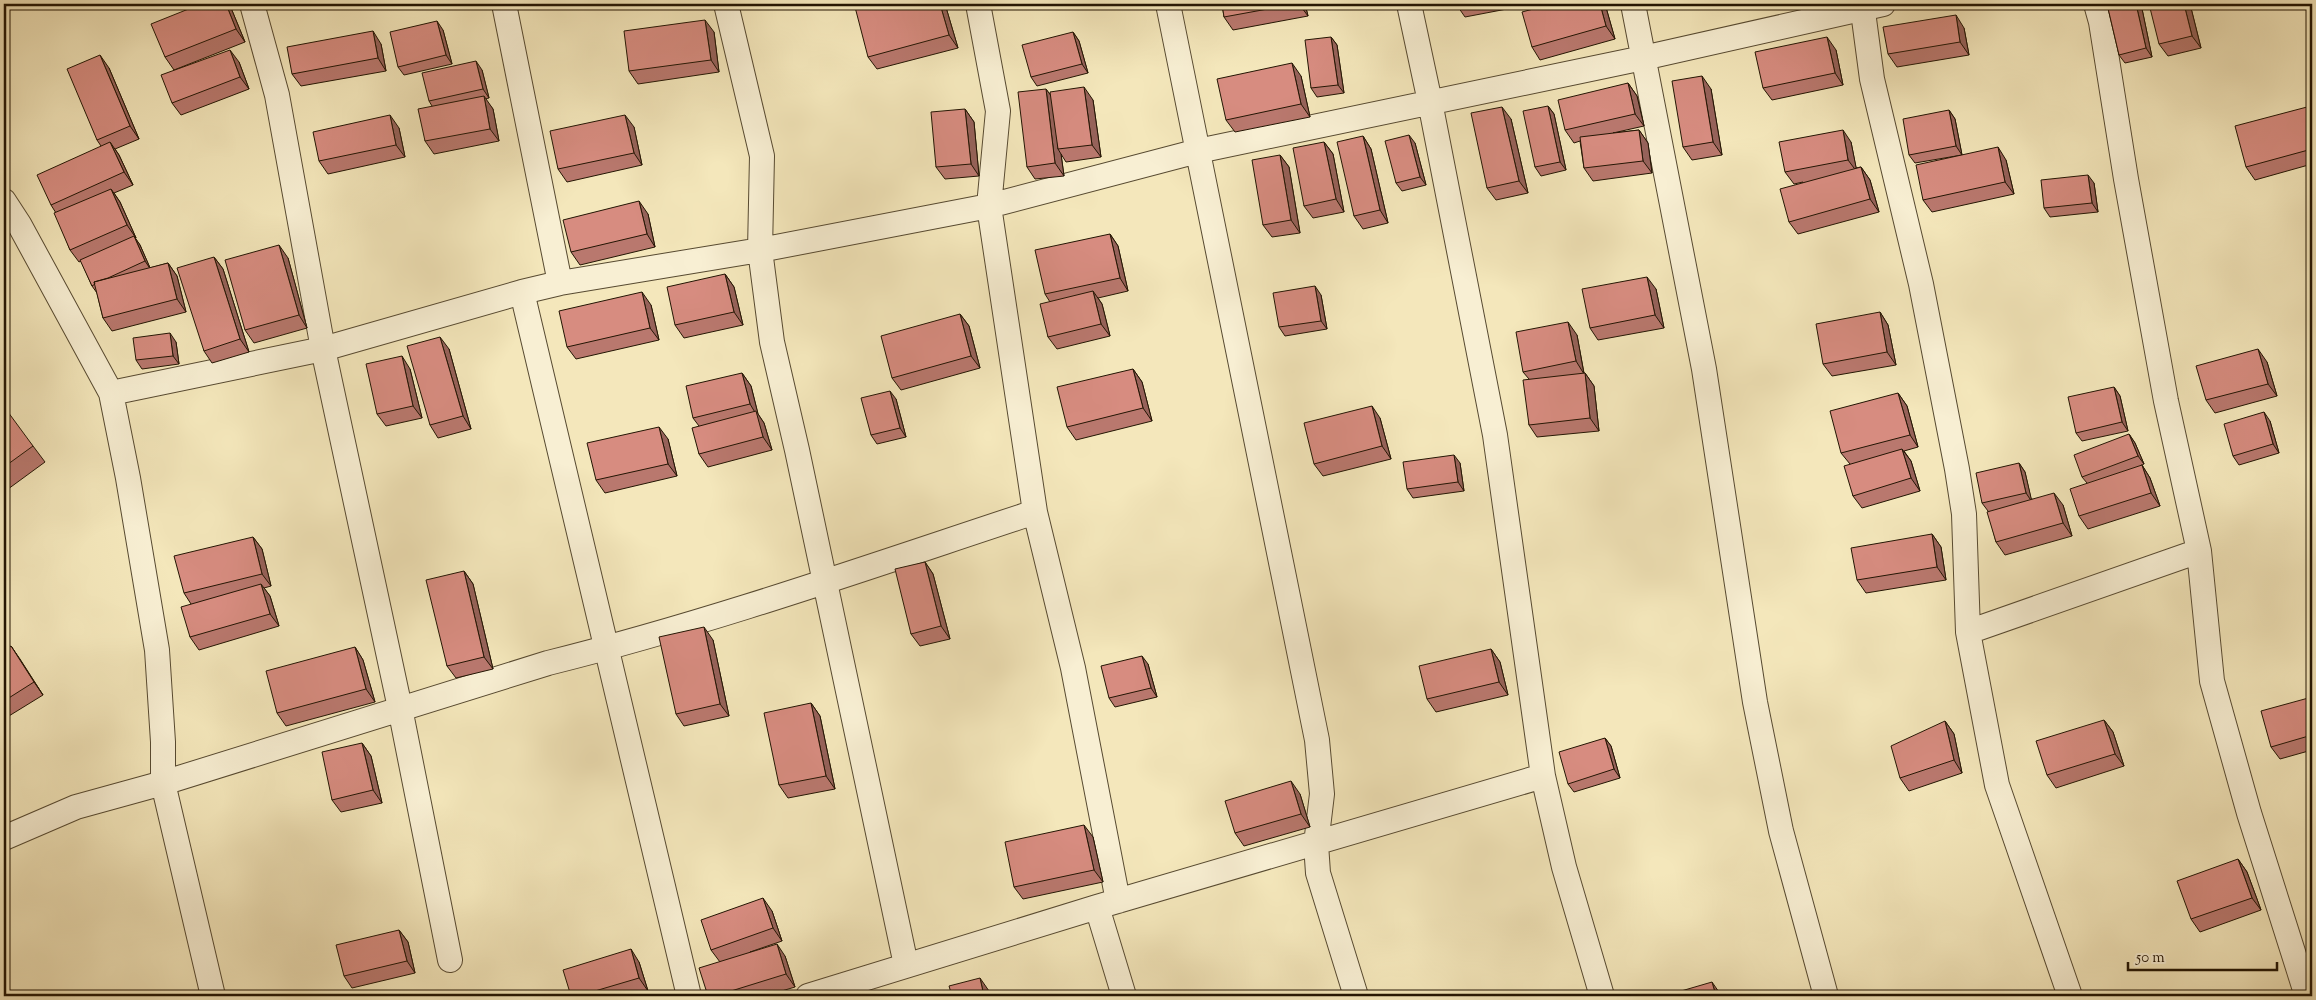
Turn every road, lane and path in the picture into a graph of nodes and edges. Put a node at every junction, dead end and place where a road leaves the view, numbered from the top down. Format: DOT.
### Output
graph roads {
  1 [pos="252,4"];
  2 [pos="504,4"];
  3 [pos="726,4"];
  4 [pos="978,4"];
  5 [pos="1168,4"];
  6 [pos="1409,4"];
  7 [pos="1633,4"];
  8 [pos="2096,4"];
  9 [pos="1869,5"];
  10 [pos="1643,58"];
  11 [pos="1430,102"];
  12 [pos="1198,151"];
  13 [pos="4,201"];
  14 [pos="989,206"];
  15 [pos="760,250"];
  16 [pos="560,283"];
  17 [pos="522,292"];
  18 [pos="324,349"];
  19 [pos="111,393"];
  20 [pos="1035,512"];
  21 [pos="2199,551"];
  22 [pos="825,582"];
  23 [pos="1968,632"];
  24 [pos="607,648"];
  25 [pos="400,708"];
  26 [pos="1543,776"];
  27 [pos="163,783"];
  28 [pos="4,838"];
  29 [pos="1316,844"];
  30 [pos="1108,904"];
  31 [pos="450,960"];
  32 [pos="906,965"];
  33 [pos="213,996"];
  34 [pos="689,996"];
  35 [pos="808,996"];
  36 [pos="1124,996"];
  37 [pos="1356,996"];
  38 [pos="1602,996"];
  39 [pos="1826,996"];
  40 [pos="2070,996"];
  41 [pos="2307,996"];
  1 -- 18 [label="street"];
  2 -- 16 [label="street"];
  3 -- 15 [label="street"];
  4 -- 14 [label="street"];
  5 -- 12 [label="street"];
  6 -- 11 [label="street"];
  7 -- 10 [label="street"];
  8 -- 21 [label="street"];
  9 -- 10 [label="street"];
  9 -- 23 [label="street"];
  10 -- 11 [label="street"];
  10 -- 39 [label="street"];
  11 -- 12 [label="street"];
  11 -- 26 [label="street"];
  12 -- 14 [label="street"];
  12 -- 29 [label="street"];
  13 -- 19 [label="street"];
  14 -- 15 [label="street"];
  14 -- 20 [label="street"];
  15 -- 16 [label="street"];
  15 -- 22 [label="street"];
  16 -- 17 [label="street"];
  17 -- 18 [label="street"];
  17 -- 24 [label="street"];
  18 -- 19 [label="street"];
  18 -- 25 [label="street"];
  19 -- 27 [label="street"];
  20 -- 22 [label="street"];
  20 -- 30 [label="street"];
  21 -- 23 [label="street"];
  21 -- 41 [label="street"];
  22 -- 24 [label="street"];
  22 -- 32 [label="street"];
  23 -- 40 [label="street"];
  24 -- 25 [label="street"];
  24 -- 34 [label="street"];
  25 -- 27 [label="street"];
  25 -- 31 [label="street"];
  26 -- 29 [label="street"];
  26 -- 38 [label="street"];
  27 -- 28 [label="street"];
  27 -- 33 [label="street"];
  29 -- 30 [label="street"];
  29 -- 37 [label="street"];
  30 -- 32 [label="street"];
  30 -- 36 [label="street"];
  32 -- 35 [label="street"];
}
